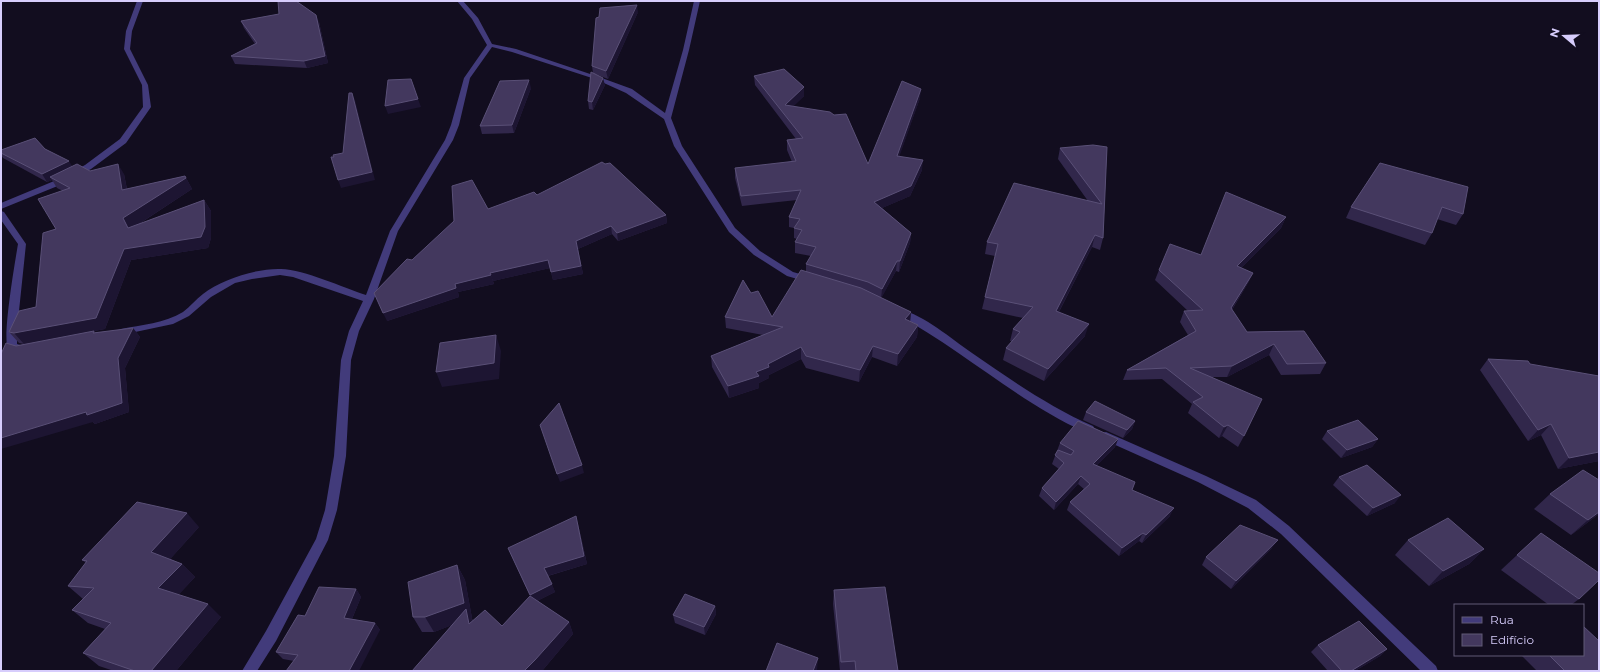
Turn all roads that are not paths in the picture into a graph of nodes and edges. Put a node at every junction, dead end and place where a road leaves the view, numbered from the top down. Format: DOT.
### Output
graph roads {
  1 [pos="140,1"];
  2 [pos="697,1"];
  3 [pos="463,2"];
  4 [pos="490,45"];
  5 [pos="667,118"];
  6 [pos="1,206"];
  7 [pos="1,214"];
  8 [pos="820,283"];
  9 [pos="369,299"];
  10 [pos="892,309"];
  11 [pos="111,334"];
  12 [pos="31,349"];
  13 [pos="249,671"];
  14 [pos="1431,671"];
  1 -- 6 [label="street"];
  2 -- 5 [label="street"];
  3 -- 4 [label="street"];
  4 -- 5 [label="street"];
  4 -- 9 [label="street"];
  5 -- 8 [label="street"];
  7 -- 12 [label="street"];
  9 -- 11 [label="street"];
  9 -- 13 [label="street"];
  10 -- 14 [label="street"];
}
